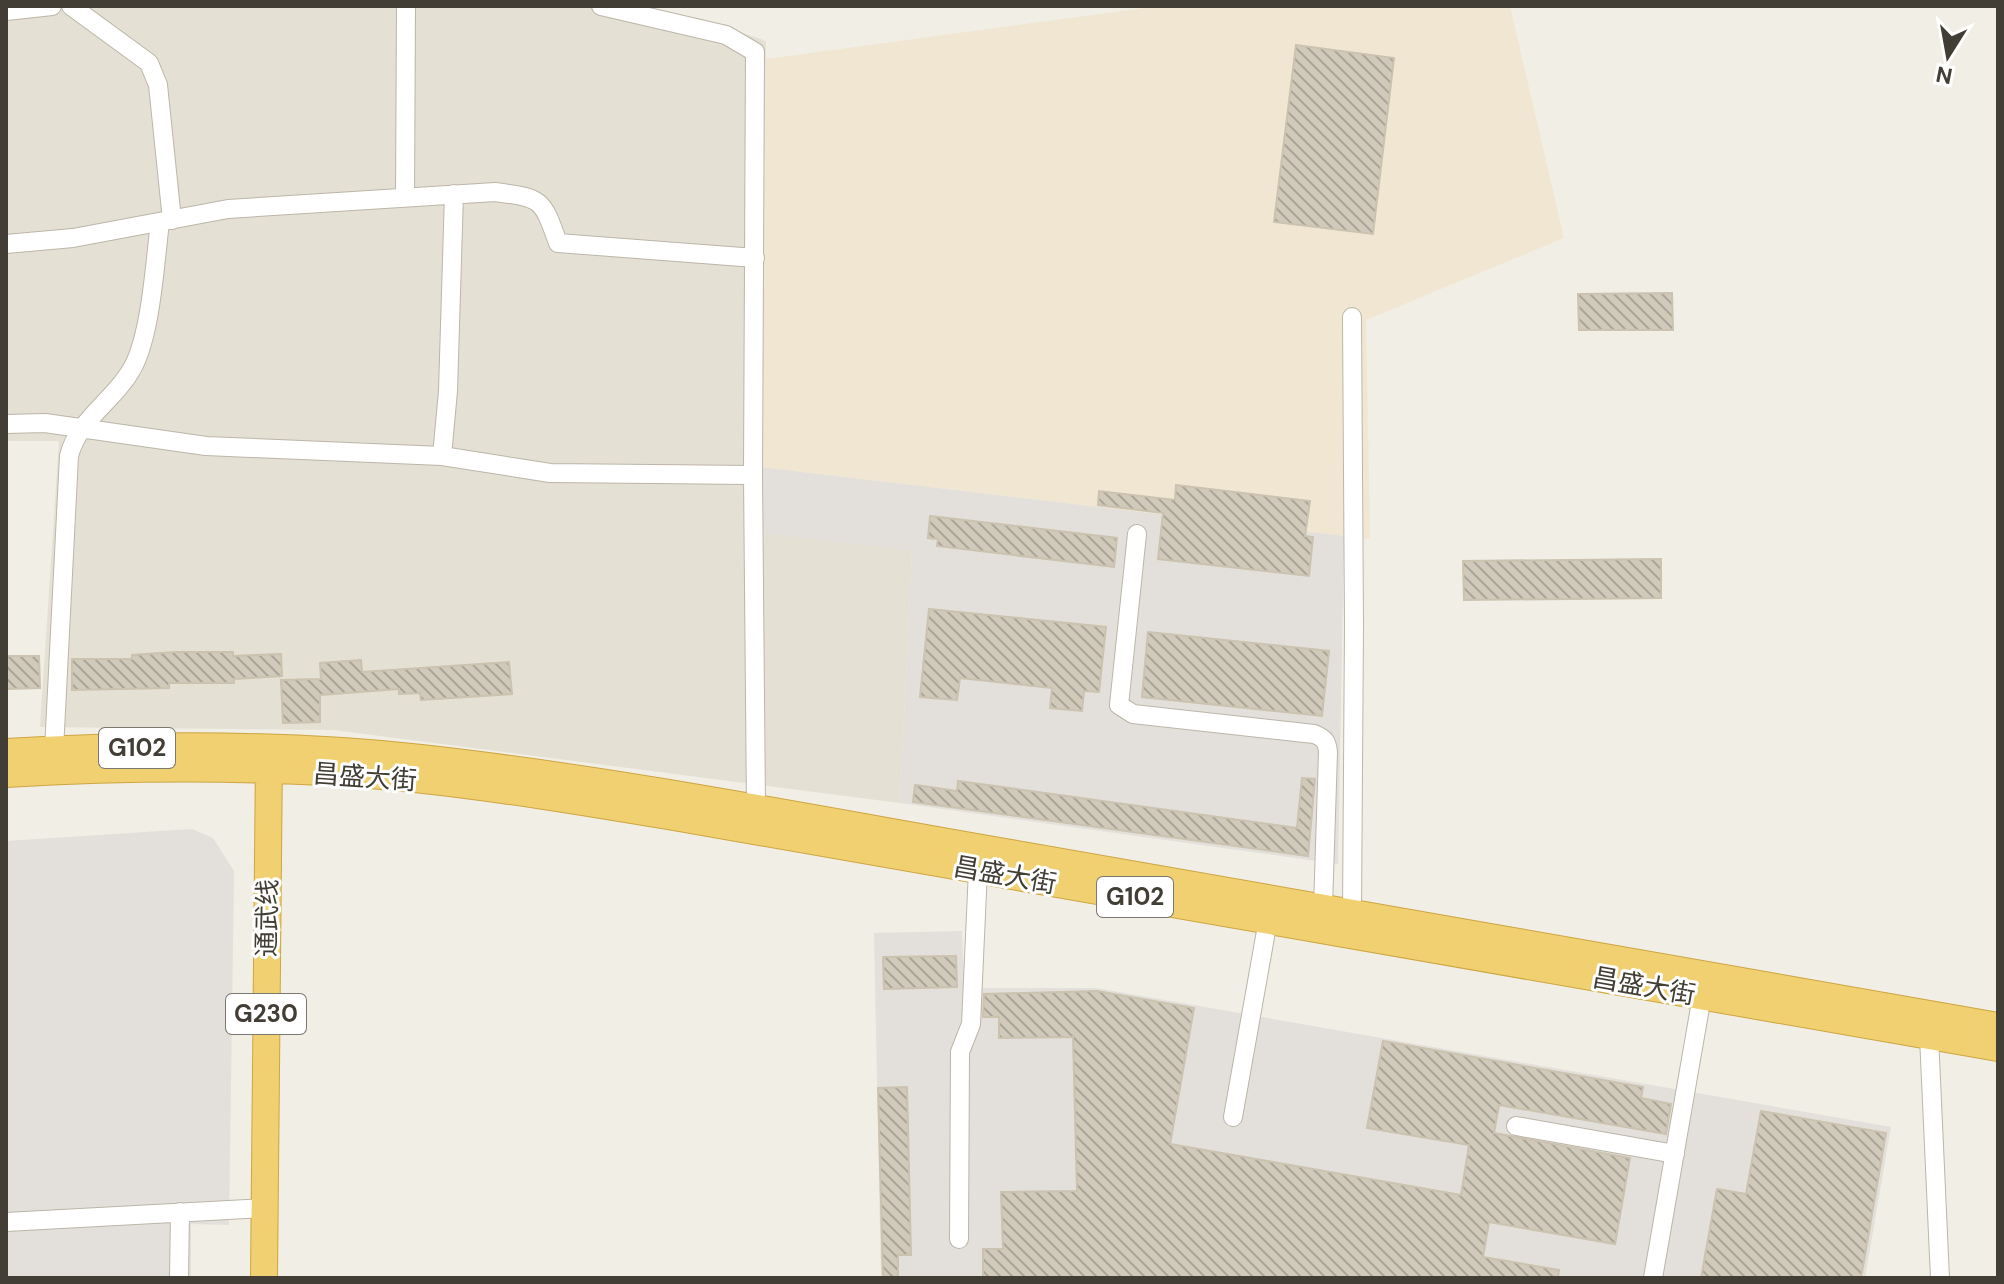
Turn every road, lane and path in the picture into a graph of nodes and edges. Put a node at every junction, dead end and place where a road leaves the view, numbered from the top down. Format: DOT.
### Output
graph roads {
  1 [pos="45,6"];
  2 [pos="71,6"];
  3 [pos="406,6"];
  4 [pos="601,6"];
  5 [pos="6,11"];
  6 [pos="454,194"];
  7 [pos="405,197"];
  8 [pos="166,221"];
  9 [pos="6,244"];
  10 [pos="755,258"];
  11 [pos="1352,317"];
  12 [pos="6,424"];
  13 [pos="82,429"];
  14 [pos="442,456"];
  15 [pos="753,475"];
  16 [pos="1137,534"];
  17 [pos="54,750"];
  18 [pos="6,752"];
  19 [pos="269,760"];
  20 [pos="6,774"];
  21 [pos="756,809"];
  22 [pos="978,870"];
  23 [pos="1323,908"];
  24 [pos="1352,913"];
  25 [pos="1268,920"];
  26 [pos="1702,996"];
  27 [pos="1998,1026"];
  28 [pos="1929,1036"];
  29 [pos="1998,1048"];
  30 [pos="1233,1117"];
  31 [pos="1516,1126"];
  32 [pos="1675,1154"];
  33 [pos="264,1208"];
  34 [pos="180,1212"];
  35 [pos="6,1222"];
  36 [pos="959,1239"];
  37 [pos="179,1278"];
  38 [pos="264,1278"];
  39 [pos="1653,1278"];
  40 [pos="1940,1278"];
  1 -- 5 [label="street"];
  2 -- 8 [label="street"];
  3 -- 7 [label="street"];
  4 -- 10 [label="street"];
  6 -- 7 [label="street"];
  6 -- 10 [label="street"];
  6 -- 14 [label="street"];
  7 -- 8 [label="street"];
  8 -- 9 [label="street"];
  8 -- 13 [label="street"];
  10 -- 15 [label="street"];
  11 -- 24 [label="street"];
  12 -- 13 [label="street"];
  13 -- 14 [label="street"];
  13 -- 17 [label="street"];
  14 -- 15 [label="street"];
  15 -- 21 [label="street"];
  16 -- 23 [label="street"];
  17 -- 18 [label="highway, 昌盛大街 / G102"];
  17 -- 19 [label="highway, 昌盛大街 / G102"];
  19 -- 20 [label="highway, 昌盛大街 / G102"];
  19 -- 21 [label="highway, 昌盛大街 / G102"];
  19 -- 22 [label="highway, 昌盛大街 / G102"];
  19 -- 33 [label="highway, 通武线 / G230"];
  21 -- 23 [label="highway, 昌盛大街 / G102"];
  22 -- 25 [label="highway, 昌盛大街 / G102"];
  22 -- 36 [label="street"];
  23 -- 24 [label="highway, 昌盛大街 / G102"];
  24 -- 27 [label="highway, 昌盛大街 / G102"];
  25 -- 26 [label="highway, 昌盛大街 / G102"];
  25 -- 30 [label="street"];
  26 -- 28 [label="highway, 昌盛大街 / G102"];
  26 -- 32 [label="street"];
  28 -- 29 [label="highway, 昌盛大街 / G102"];
  28 -- 40 [label="street"];
  31 -- 32 [label="street"];
  32 -- 39 [label="street"];
  33 -- 34 [label="street"];
  33 -- 38 [label="highway, 通武线 / G230"];
  34 -- 35 [label="street"];
  34 -- 37 [label="street"];
}
